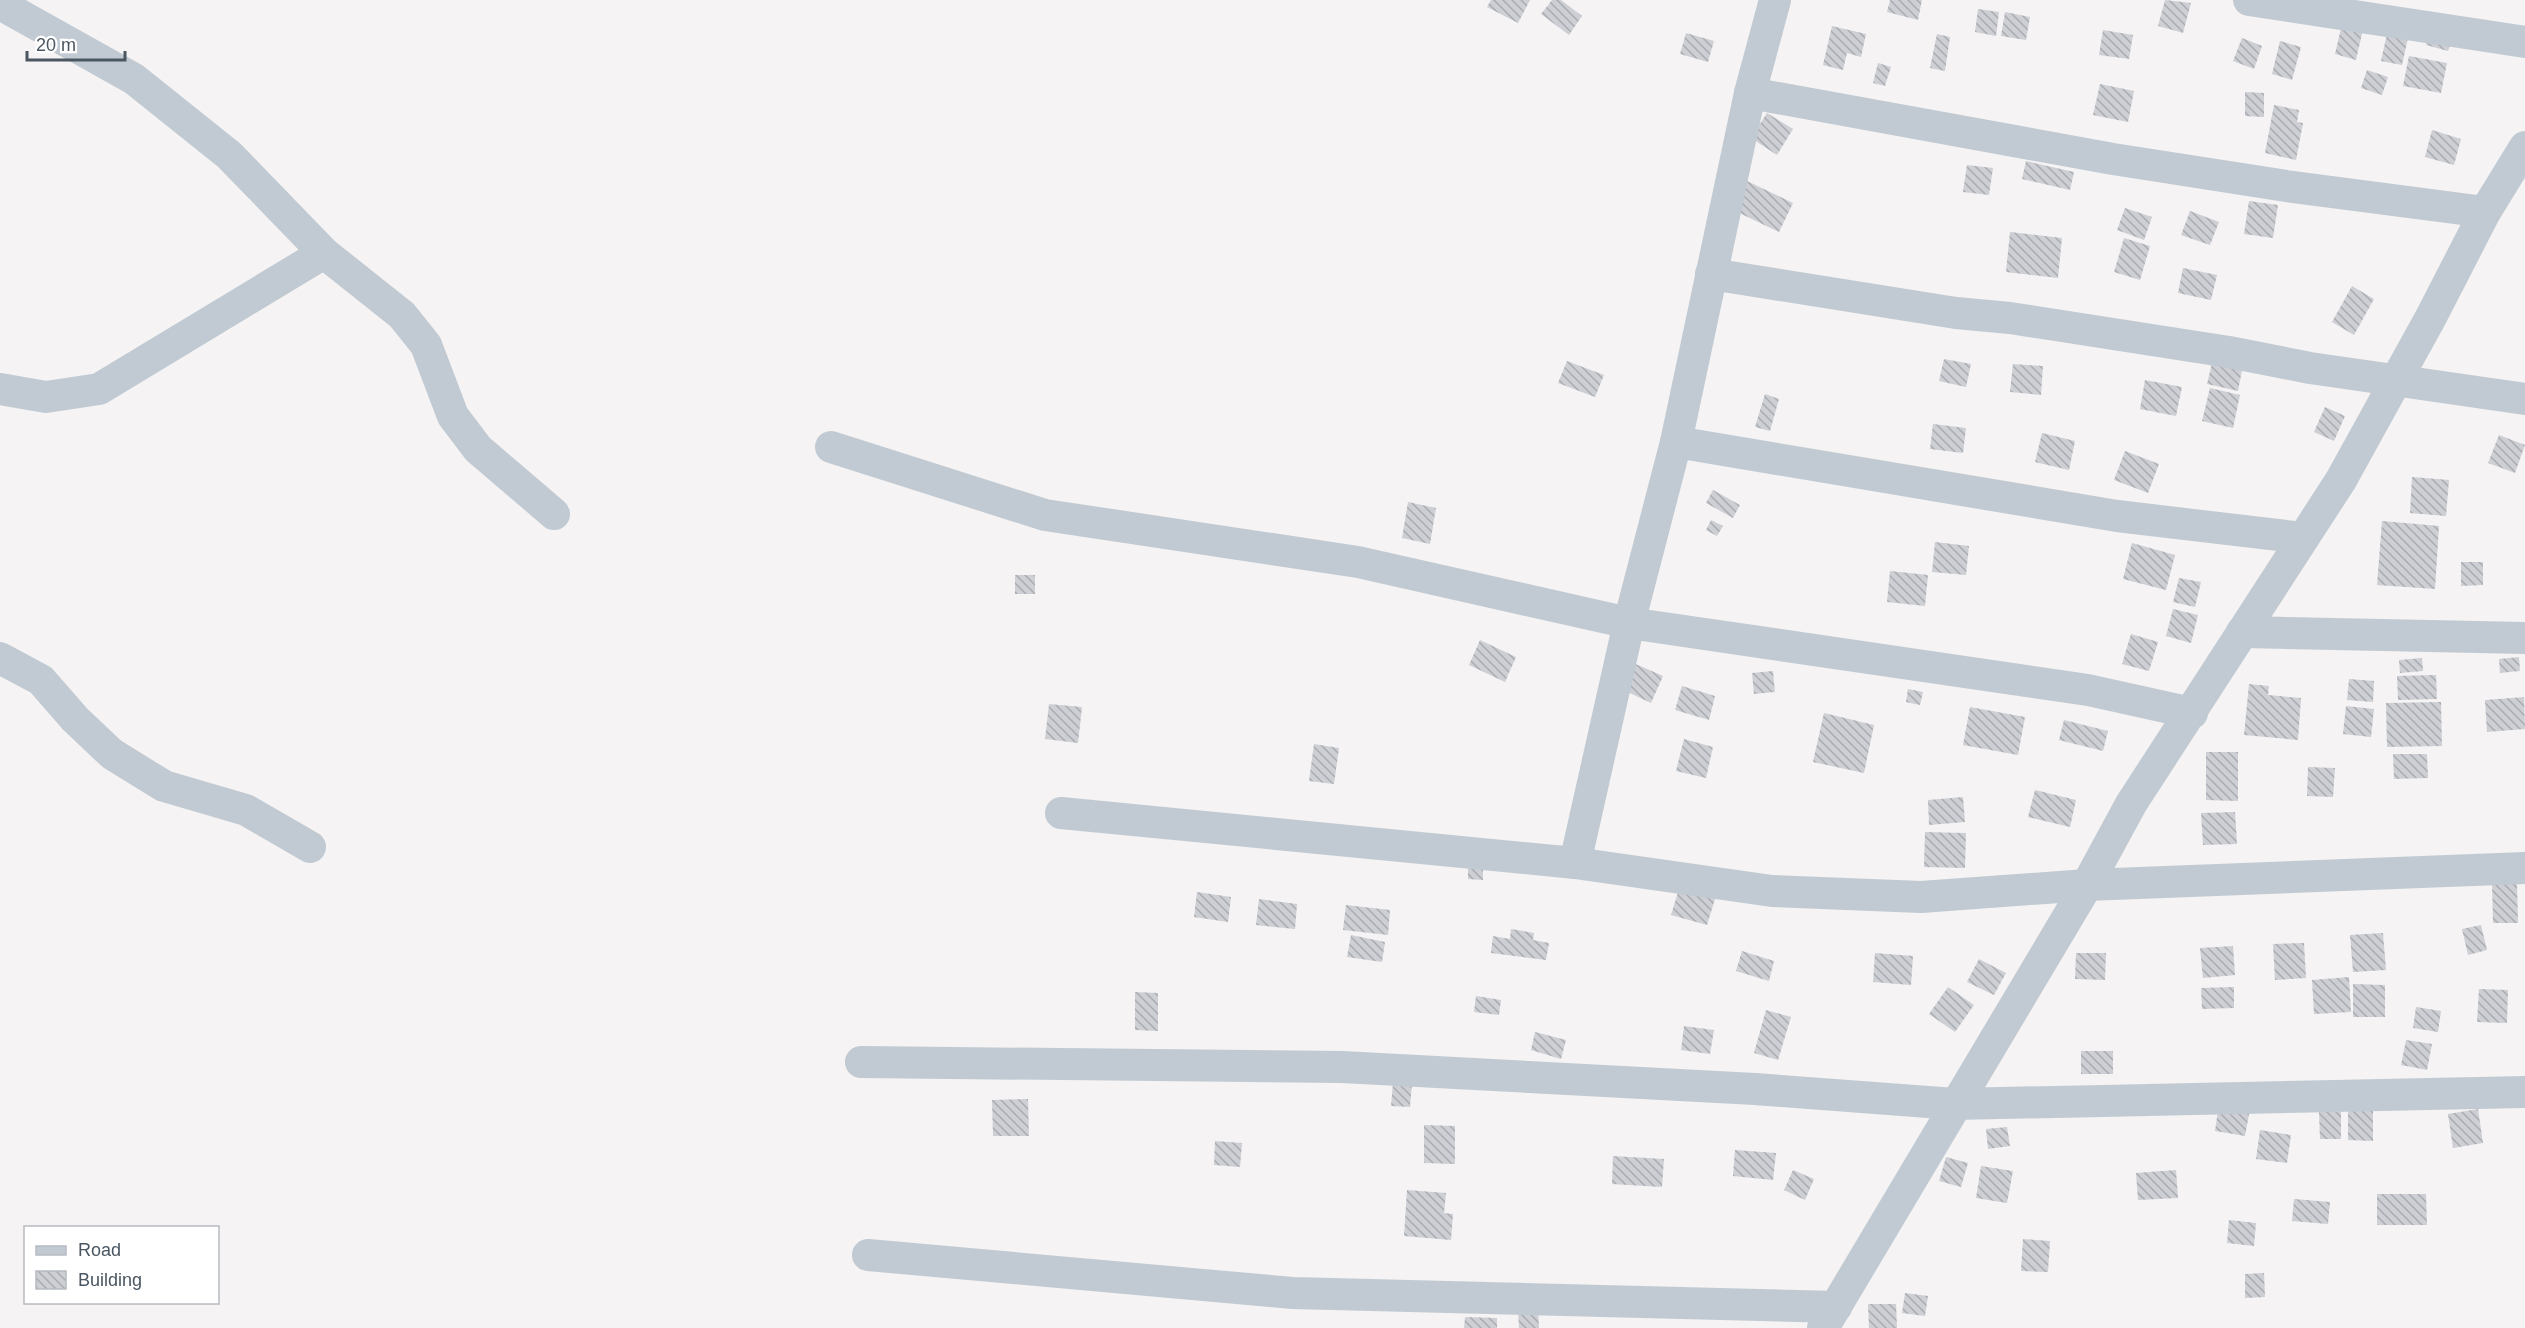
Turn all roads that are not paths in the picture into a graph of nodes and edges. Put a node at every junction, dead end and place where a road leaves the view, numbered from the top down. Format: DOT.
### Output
graph roads {
  1 [pos="1775,0"];
  2 [pos="2249,0"];
  3 [pos="0,4"];
  4 [pos="2525,42"];
  5 [pos="1750,93"];
  6 [pos="2525,147"];
  7 [pos="2486,212"];
  8 [pos="324,253"];
  9 [pos="1711,274"];
  10 [pos="2395,379"];
  11 [pos="0,388"];
  12 [pos="2525,399"];
  13 [pos="1676,442"];
  14 [pos="831,447"];
  15 [pos="554,514"];
  16 [pos="2303,538"];
  17 [pos="1629,623"];
  18 [pos="2242,632"];
  19 [pos="2525,638"];
  20 [pos="0,658"];
  21 [pos="2192,713"];
  22 [pos="1061,813"];
  23 [pos="310,847"];
  24 [pos="1575,863"];
  25 [pos="2525,868"];
  26 [pos="2087,885"];
  27 [pos="861,1062"];
  28 [pos="2525,1092"];
  29 [pos="1955,1104"];
  30 [pos="868,1255"];
  31 [pos="1830,1317"];
  1 -- 5 [label="street"];
  2 -- 4 [label="street"];
  3 -- 8 [label="street"];
  5 -- 7 [label="street"];
  5 -- 9 [label="street"];
  6 -- 7 [label="street"];
  7 -- 10 [label="street"];
  8 -- 11 [label="street"];
  8 -- 15 [label="street"];
  9 -- 10 [label="street"];
  9 -- 13 [label="street"];
  10 -- 12 [label="street"];
  10 -- 16 [label="street"];
  13 -- 16 [label="street"];
  13 -- 17 [label="street"];
  14 -- 17 [label="street"];
  16 -- 18 [label="street"];
  17 -- 21 [label="street"];
  17 -- 24 [label="street"];
  18 -- 19 [label="street"];
  18 -- 21 [label="street"];
  20 -- 23 [label="street"];
  21 -- 26 [label="street"];
  22 -- 24 [label="street"];
  24 -- 26 [label="street"];
  25 -- 26 [label="street"];
  26 -- 29 [label="street"];
  27 -- 29 [label="street"];
  28 -- 29 [label="street"];
  29 -- 31 [label="street"];
  30 -- 31 [label="street"];
}
